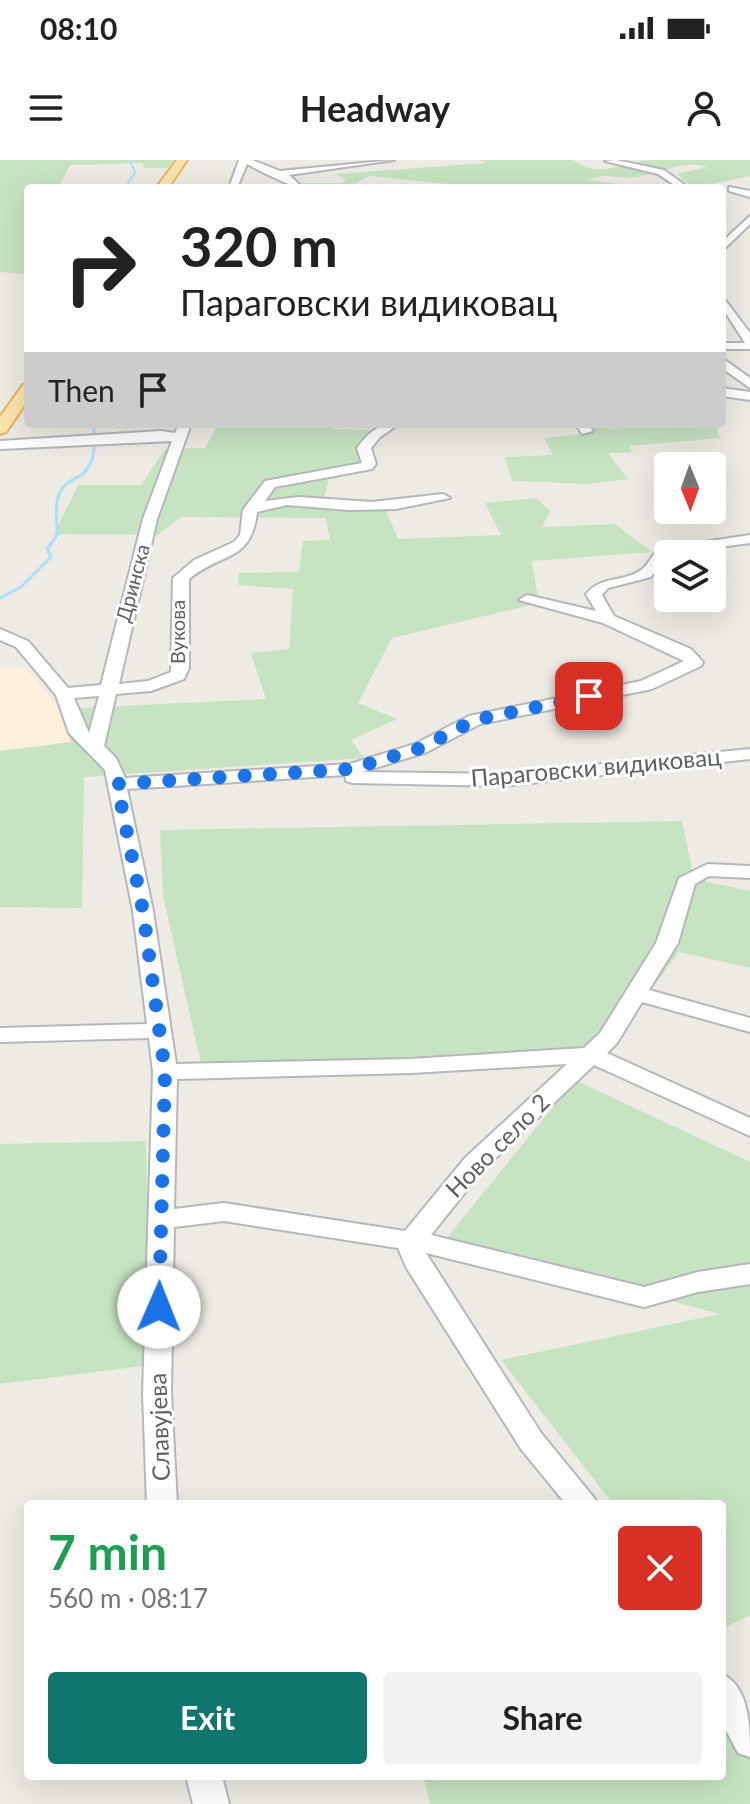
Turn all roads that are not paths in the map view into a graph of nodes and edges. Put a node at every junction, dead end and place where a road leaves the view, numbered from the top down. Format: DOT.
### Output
graph roads {
  1 [pos="182,160"];
  2 [pos="244,160"];
  3 [pos="390,160"];
  4 [pos="609,161"];
  5 [pos="280,174"];
  6 [pos="165,184"];
  7 [pos="235,184"];
  8 [pos="296,184"];
  9 [pos="679,184"];
  10 [pos="732,189"];
  11 [pos="750,194"];
  12 [pos="747,222"];
  13 [pos="727,224"];
  14 [pos="726,244"];
  15 [pos="726,305"];
  16 [pos="750,344"];
  17 [pos="726,346"];
  18 [pos="726,365"];
  19 [pos="750,384"];
  20 [pos="726,393"];
  21 [pos="24,394"];
  22 [pos="750,396"];
  23 [pos="387,428"];
  24 [pos="0,429"];
  25 [pos="182,430"];
  26 [pos="0,445"];
  27 [pos="443,498"];
  28 [pos="250,510"];
  29 [pos="750,539"];
  30 [pos="527,600"];
  31 [pos="608,619"];
  32 [pos="0,634"];
  33 [pos="109,692"];
  34 [pos="64,694"];
  35 [pos="95,747"];
  36 [pos="750,754"];
  37 [pos="202,777"];
  38 [pos="117,784"];
  39 [pos="750,872"];
  40 [pos="638,994"];
  41 [pos="750,1025"];
  42 [pos="159,1031"];
  43 [pos="0,1035"];
  44 [pos="593,1055"];
  45 [pos="165,1072"];
  46 [pos="750,1128"];
  47 [pos="160,1220"];
  48 [pos="410,1243"];
  49 [pos="750,1274"];
  50 [pos="162,1500"];
  51 [pos="581,1500"];
  52 [pos="726,1697"];
  53 [pos="750,1740"];
  54 [pos="205,1780"];
  55 [pos="211,1804"];
  1 -- 6 [label="main road"];
  2 -- 5 [label="street"];
  2 -- 7 [label="street"];
  3 -- 5 [label="street"];
  4 -- 9 [label="street"];
  5 -- 8 [label="street"];
  10 -- 11 [label="street"];
  12 -- 13 [label="street"];
  12 -- 14 [label="street"];
  15 -- 16 [label="street"];
  16 -- 17 [label="street"];
  18 -- 19 [label="street"];
  20 -- 22 [label="street"];
  21 -- 24 [label="main road"];
  23 -- 28 [label="street, Вукова"];
  25 -- 26 [label="street"];
  25 -- 33 [label="street, Дринска"];
  27 -- 28 [label="street"];
  28 -- 33 [label="street, Вукова"];
  29 -- 31 [label="street"];
  30 -- 31 [label="street, Параговски видиковац"];
  31 -- 37 [label="street, Параговски видиковац"];
  32 -- 34 [label="street, Славујева"];
  33 -- 34 [label="street, Вукова"];
  33 -- 35 [label="street, Дринска"];
  34 -- 35 [label="street, Славујева"];
  35 -- 38 [label="street, Славујева"];
  36 -- 37 [label="street, Параговски видиковац"];
  37 -- 38 [label="street, Параговски видиковац"];
  38 -- 42 [label="street, Славујева"];
  39 -- 40 [label="street, Ново село 2"];
  40 -- 41 [label="street"];
  40 -- 44 [label="street, Ново село 2"];
  42 -- 43 [label="street"];
  42 -- 45 [label="street, Славујева"];
  44 -- 45 [label="street"];
  44 -- 46 [label="street"];
  44 -- 48 [label="street, Ново село 2"];
  45 -- 47 [label="street, Славујева"];
  47 -- 48 [label="street"];
  47 -- 50 [label="street, Славујева"];
  48 -- 49 [label="street"];
  48 -- 51 [label="street"];
  52 -- 53 [label="street"];
  54 -- 55 [label="street"];
}
